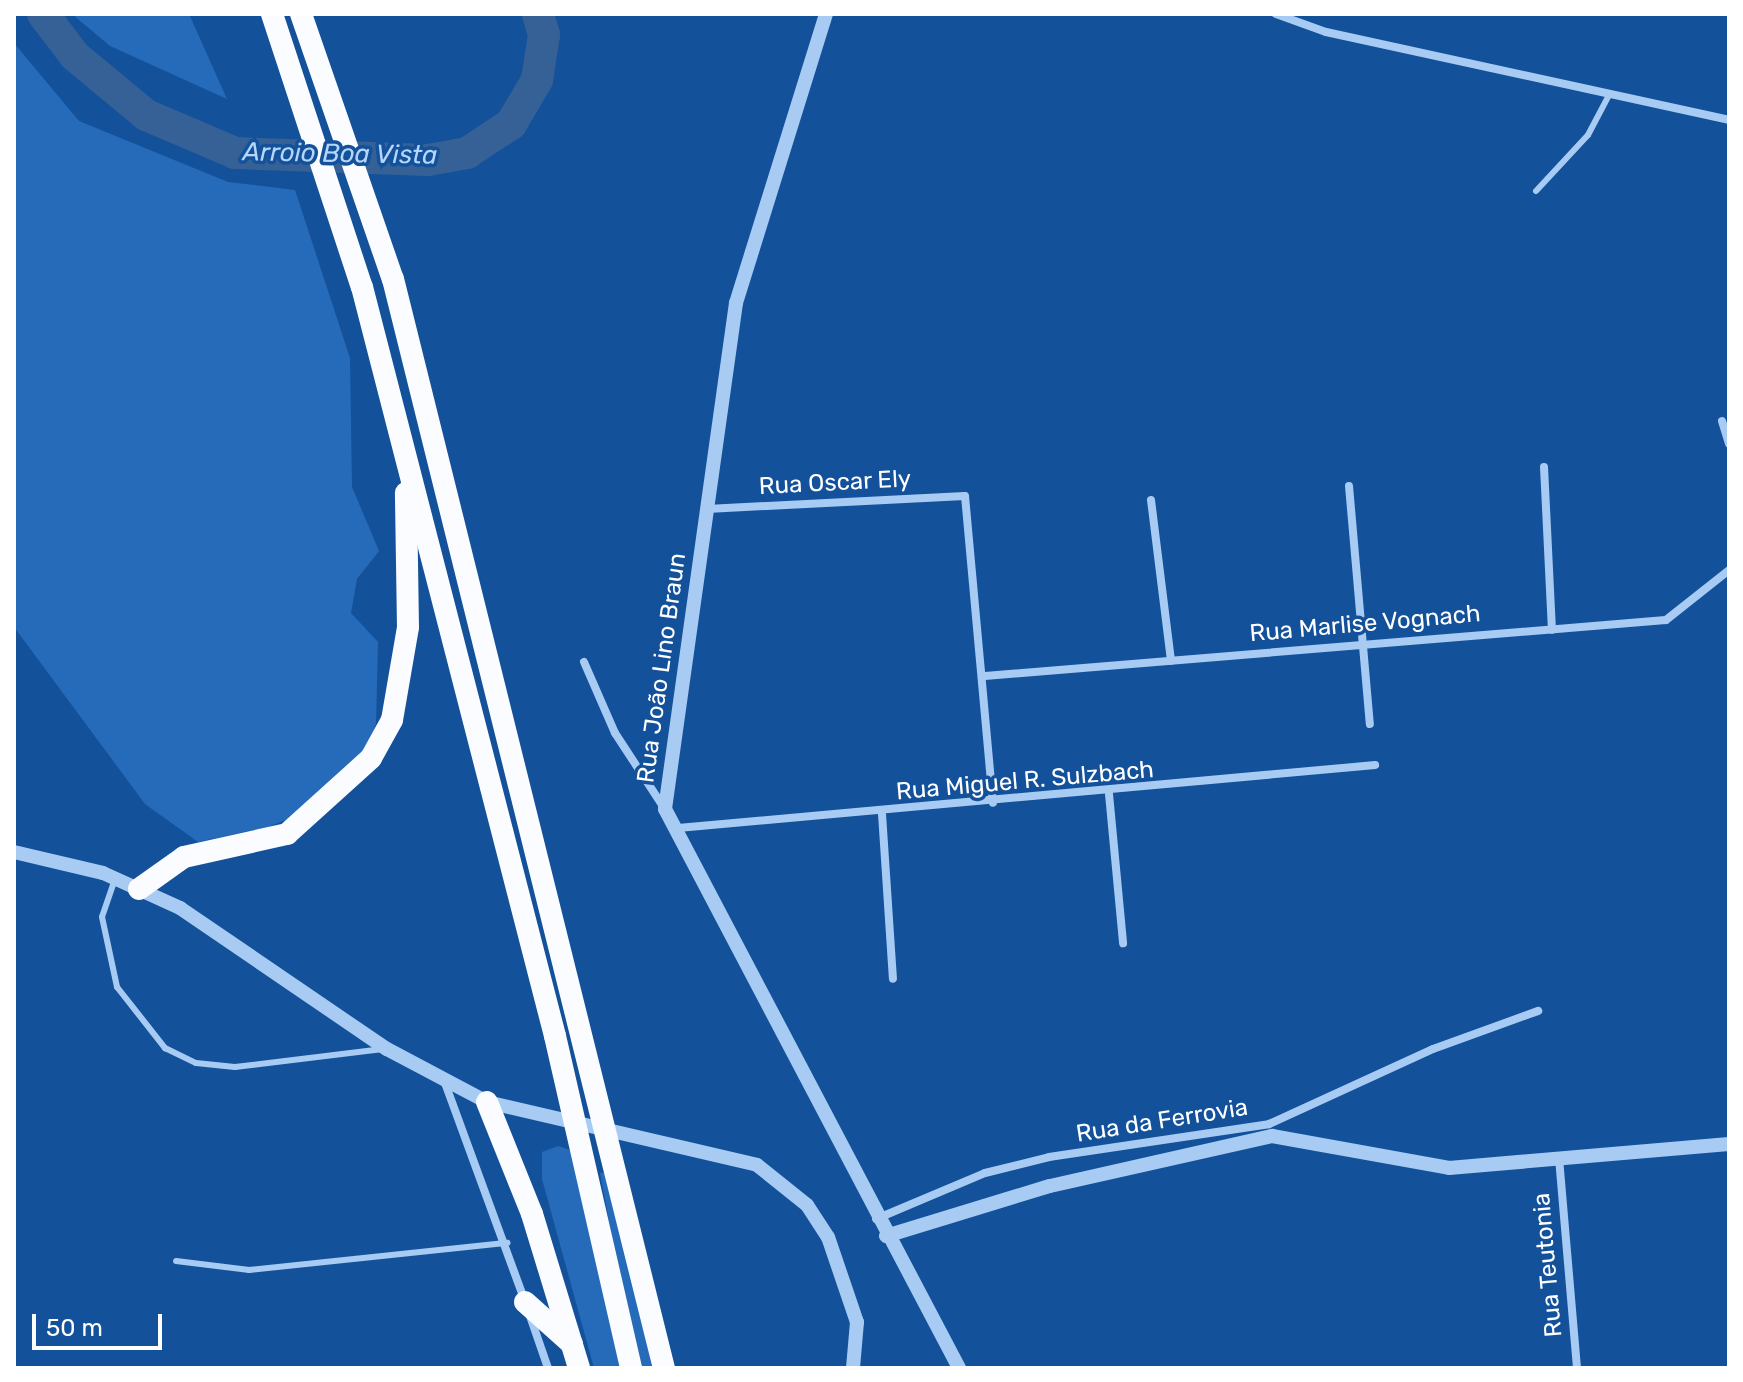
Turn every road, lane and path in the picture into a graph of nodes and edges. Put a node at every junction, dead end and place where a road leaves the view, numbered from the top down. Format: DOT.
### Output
graph roads {
  1 [pos="272,14"];
  2 [pos="301,14"];
  3 [pos="826,14"];
  4 [pos="1276,14"];
  5 [pos="1608,97"];
  6 [pos="1729,120"];
  7 [pos="1536,191"];
  8 [pos="1722,421"];
  9 [pos="1729,444"];
  10 [pos="405,456"];
  11 [pos="1544,467"];
  12 [pos="1349,486"];
  13 [pos="1151,500"];
  14 [pos="707,509"];
  15 [pos="1729,570"];
  16 [pos="1552,630"];
  17 [pos="1362,643"];
  18 [pos="1171,661"];
  19 [pos="584,662"];
  20 [pos="985,676"];
  21 [pos="1370,724"];
  22 [pos="1375,765"];
  23 [pos="1109,794"];
  24 [pos="993,803"];
  25 [pos="665,809"];
  26 [pos="882,814"];
  27 [pos="678,828"];
  28 [pos="19,855"];
  29 [pos="115,878"];
  30 [pos="139,889"];
  31 [pos="1123,943"];
  32 [pos="893,979"];
  33 [pos="1538,1011"];
  34 [pos="387,1049"];
  35 [pos="445,1083"];
  36 [pos="487,1102"];
  37 [pos="1270,1130"];
  38 [pos="1729,1144"];
  39 [pos="1559,1158"];
  40 [pos="876,1219"];
  41 [pos="886,1236"];
  42 [pos="508,1243"];
  43 [pos="176,1261"];
  44 [pos="525,1302"];
  45 [pos="573,1345"];
  46 [pos="548,1368"];
  47 [pos="579,1368"];
  48 [pos="631,1368"];
  49 [pos="664,1368"];
  50 [pos="853,1368"];
  51 [pos="959,1368"];
  52 [pos="1577,1368"];
  1 -- 10 [label="highway"];
  2 -- 49 [label="highway"];
  3 -- 14 [label="street, Rua João Lino Braun"];
  4 -- 5 [label="street"];
  5 -- 6 [label="street"];
  5 -- 7 [label="lane"];
  8 -- 9 [label="street"];
  10 -- 30 [label="highway"];
  10 -- 48 [label="highway"];
  11 -- 16 [label="street"];
  12 -- 17 [label="street"];
  13 -- 18 [label="street"];
  14 -- 20 [label="street, Rua Oscar Ely"];
  14 -- 25 [label="street, Rua João Lino Braun"];
  15 -- 16 [label="street, Rua Marlise Vognach"];
  16 -- 17 [label="street, Rua Marlise Vognach"];
  17 -- 18 [label="street, Rua Marlise Vognach"];
  17 -- 21 [label="street"];
  18 -- 20 [label="street, Rua Marlise Vognach"];
  19 -- 25 [label="street"];
  20 -- 24 [label="street"];
  22 -- 23 [label="street, Rua Miguel R. Sulzbach"];
  23 -- 24 [label="street, Rua Miguel R. Sulzbach"];
  23 -- 31 [label="street"];
  24 -- 26 [label="street, Rua Miguel R. Sulzbach"];
  25 -- 27 [label="street, Rua João Lino Braun"];
  26 -- 27 [label="street, Rua Miguel R. Sulzbach"];
  26 -- 32 [label="street"];
  27 -- 40 [label="street, Rua João Lino Braun"];
  28 -- 29 [label="street"];
  29 -- 30 [label="street"];
  29 -- 34 [label="lane"];
  30 -- 34 [label="street"];
  33 -- 37 [label="street, Rua da Ferrovia"];
  34 -- 35 [label="street"];
  35 -- 36 [label="street"];
  35 -- 42 [label="street"];
  36 -- 45 [label="highway"];
  36 -- 50 [label="street"];
  37 -- 39 [label="street"];
  37 -- 40 [label="street, Rua da Ferrovia"];
  37 -- 41 [label="street"];
  38 -- 39 [label="street"];
  39 -- 52 [label="street, Rua Teutonia"];
  40 -- 41 [label="street, Rua João Lino Braun"];
  41 -- 51 [label="street, Rua João Lino Braun"];
  42 -- 43 [label="lane"];
  42 -- 44 [label="street"];
  44 -- 45 [label="highway"];
  44 -- 46 [label="street"];
  45 -- 47 [label="highway"];
}
